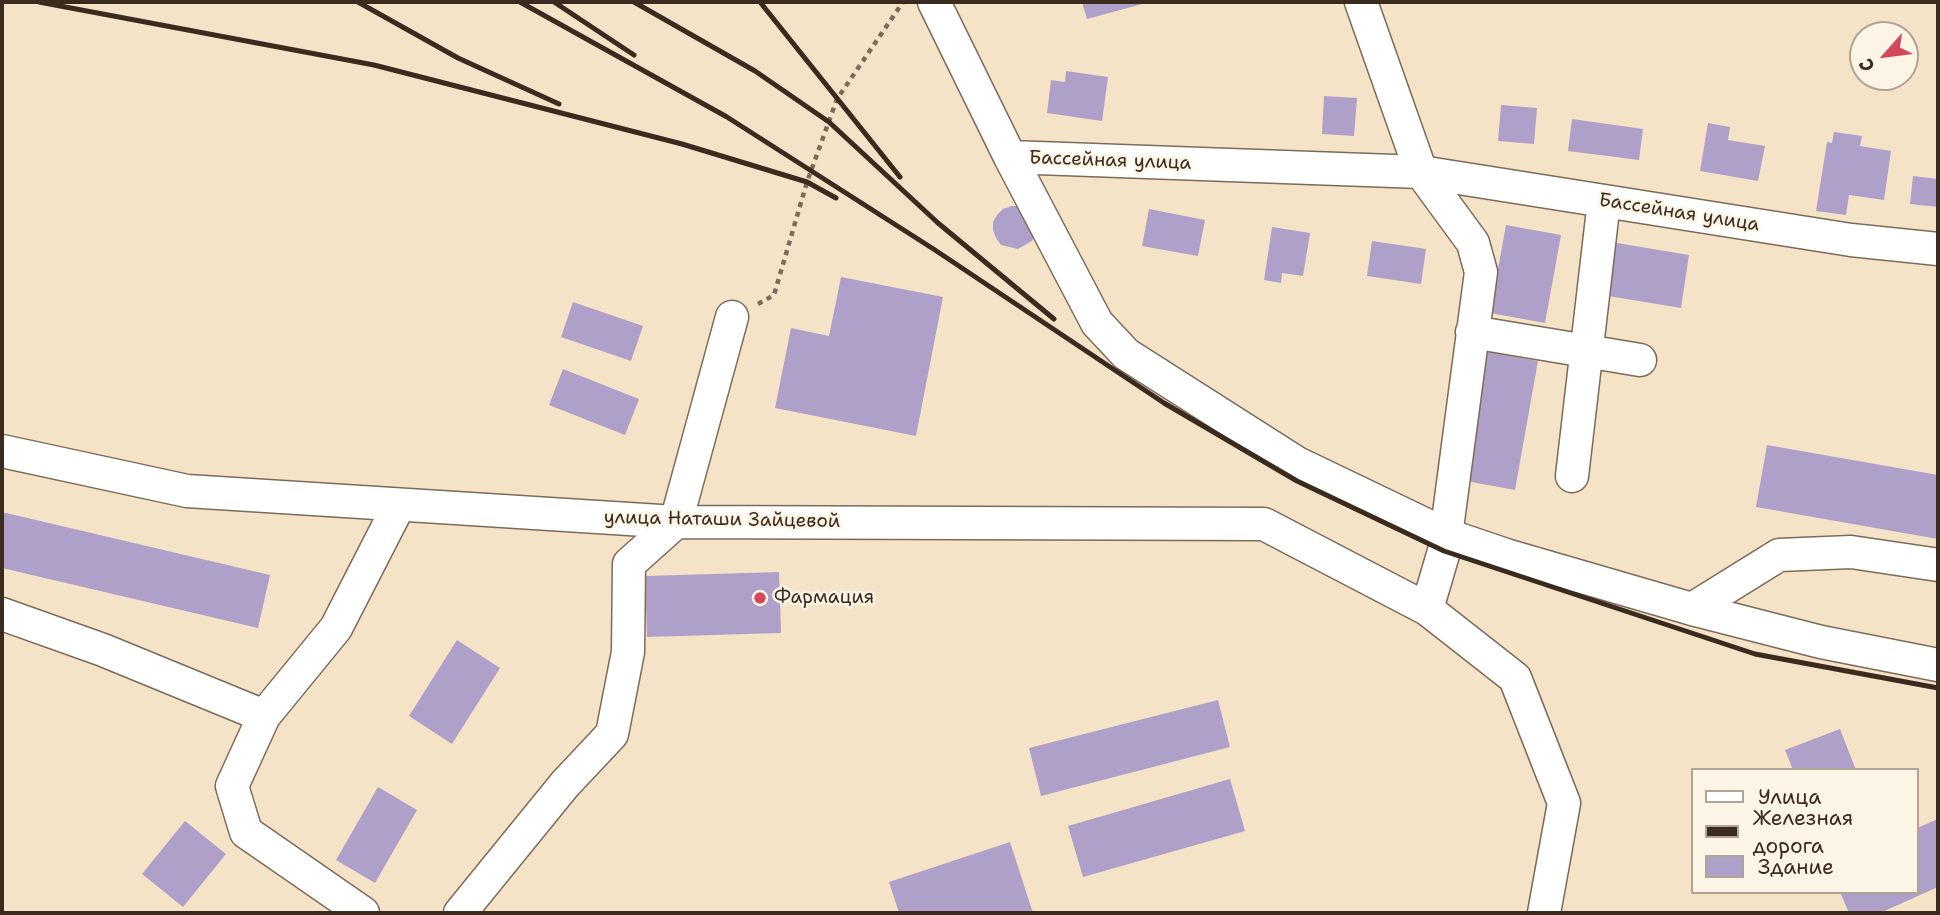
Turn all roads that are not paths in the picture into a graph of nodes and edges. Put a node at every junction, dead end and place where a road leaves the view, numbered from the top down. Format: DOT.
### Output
graph roads {
  1 [pos="934,2"];
  2 [pos="1361,2"];
  3 [pos="1010,157"];
  4 [pos="1421,172"];
  5 [pos="1604,201"];
  6 [pos="1938,250"];
  7 [pos="732,317"];
  8 [pos="1472,332"];
  9 [pos="1587,351"];
  10 [pos="1640,360"];
  11 [pos="2,451"];
  12 [pos="1572,476"];
  13 [pos="399,505"];
  14 [pos="676,522"];
  15 [pos="1447,535"];
  16 [pos="1938,565"];
  17 [pos="1427,608"];
  18 [pos="1692,609"];
  19 [pos="2,614"];
  20 [pos="1938,665"];
  21 [pos="264,716"];
  22 [pos="363,913"];
  23 [pos="460,913"];
  24 [pos="1544,913"];
  1 -- 3 [label="street"];
  2 -- 4 [label="street"];
  3 -- 4 [label="street, Бассейная улица"];
  3 -- 15 [label="street"];
  4 -- 5 [label="street, Бассейная улица"];
  4 -- 8 [label="street"];
  5 -- 6 [label="street, Бассейная улица"];
  5 -- 9 [label="street"];
  7 -- 14 [label="street"];
  8 -- 9 [label="street"];
  8 -- 15 [label="street"];
  9 -- 10 [label="street"];
  9 -- 12 [label="street"];
  11 -- 13 [label="street, улица Наташи Зайцевой"];
  13 -- 14 [label="street, улица Наташи Зайцевой"];
  13 -- 21 [label="street"];
  14 -- 17 [label="street, улица Наташи Зайцевой"];
  14 -- 23 [label="street"];
  15 -- 17 [label="street"];
  15 -- 18 [label="street"];
  16 -- 18 [label="street"];
  17 -- 24 [label="street, улица Наташи Зайцевой"];
  18 -- 20 [label="street"];
  19 -- 21 [label="street"];
  21 -- 22 [label="street"];
}
